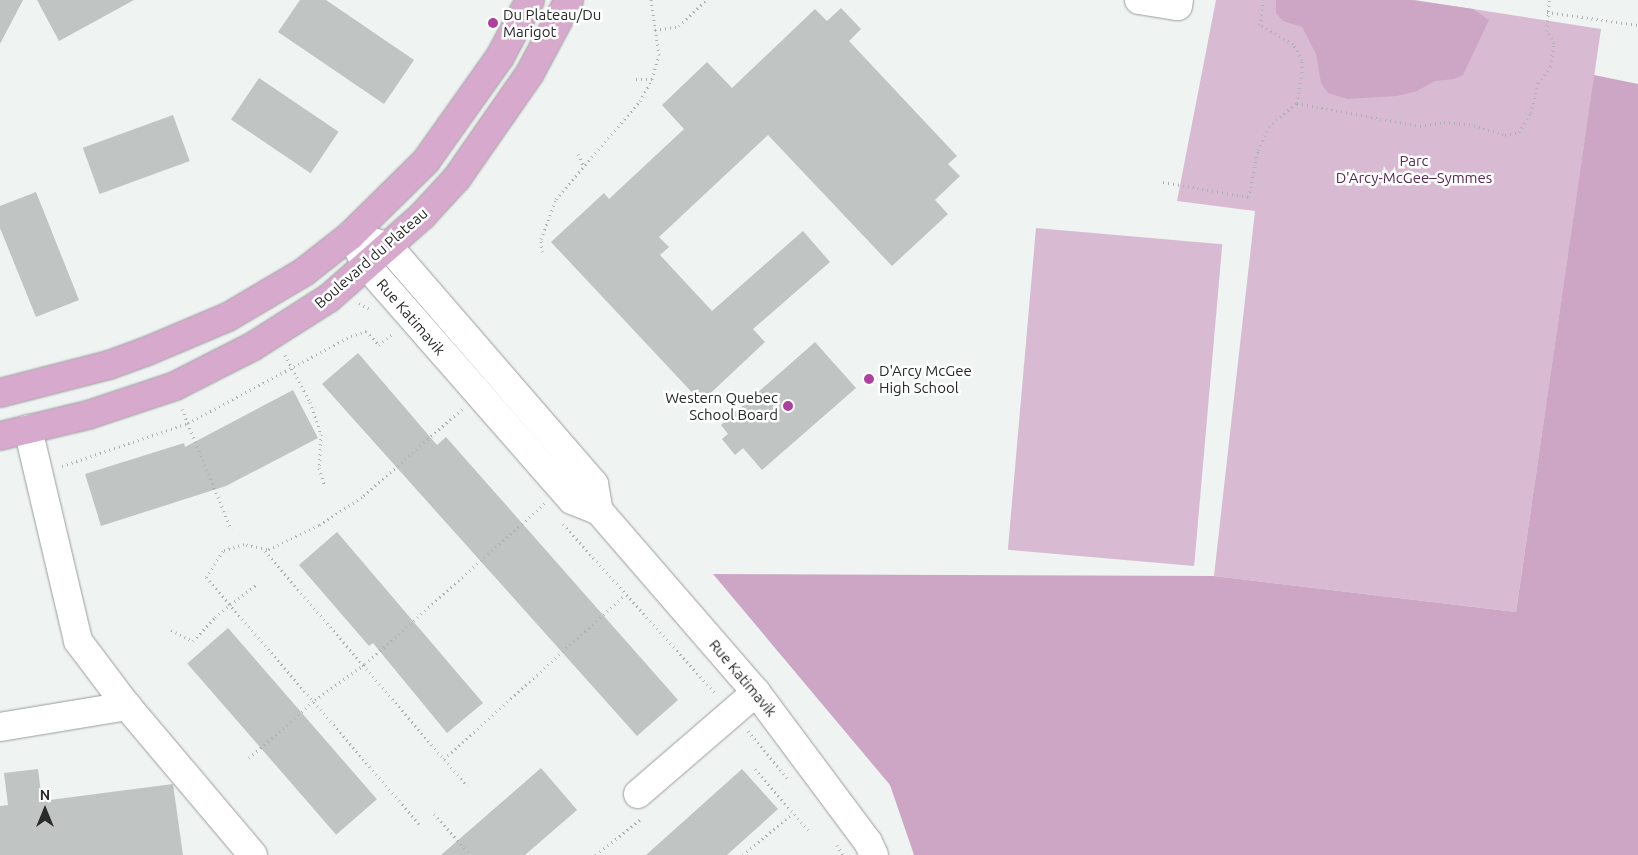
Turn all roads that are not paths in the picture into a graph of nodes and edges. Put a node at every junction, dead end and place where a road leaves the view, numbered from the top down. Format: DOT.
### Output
graph roads {
  1 [pos="530,0"];
  2 [pos="568,0"];
  3 [pos="1139,0"];
  4 [pos="1179,0"];
  5 [pos="351,235"];
  6 [pos="388,246"];
  7 [pos="366,266"];
  8 [pos="0,393"];
  9 [pos="28,429"];
  10 [pos="0,436"];
  11 [pos="599,511"];
  12 [pos="756,692"];
  13 [pos="127,706"];
  14 [pos="0,727"];
  15 [pos="638,794"];
  16 [pos="253,855"];
  17 [pos="874,855"];
  1 -- 5 [label="main road, Boulevard du Plateau"];
  2 -- 6 [label="main road, Boulevard du Plateau"];
  3 -- 4 [label="street"];
  5 -- 6 [label="street"];
  5 -- 7 [label="street, Rue Katimavik"];
  5 -- 8 [label="main road, Boulevard du Plateau"];
  6 -- 7 [label="main road, Boulevard du Plateau"];
  6 -- 11 [label="street, Rue Katimavik"];
  7 -- 9 [label="main road, Boulevard du Plateau"];
  7 -- 11 [label="street, Rue Katimavik"];
  9 -- 10 [label="main road, Boulevard du Plateau"];
  9 -- 13 [label="street"];
  11 -- 12 [label="street, Rue Katimavik"];
  12 -- 15 [label="street"];
  12 -- 17 [label="street, Rue Katimavik"];
  13 -- 14 [label="street"];
  13 -- 16 [label="street"];
}
